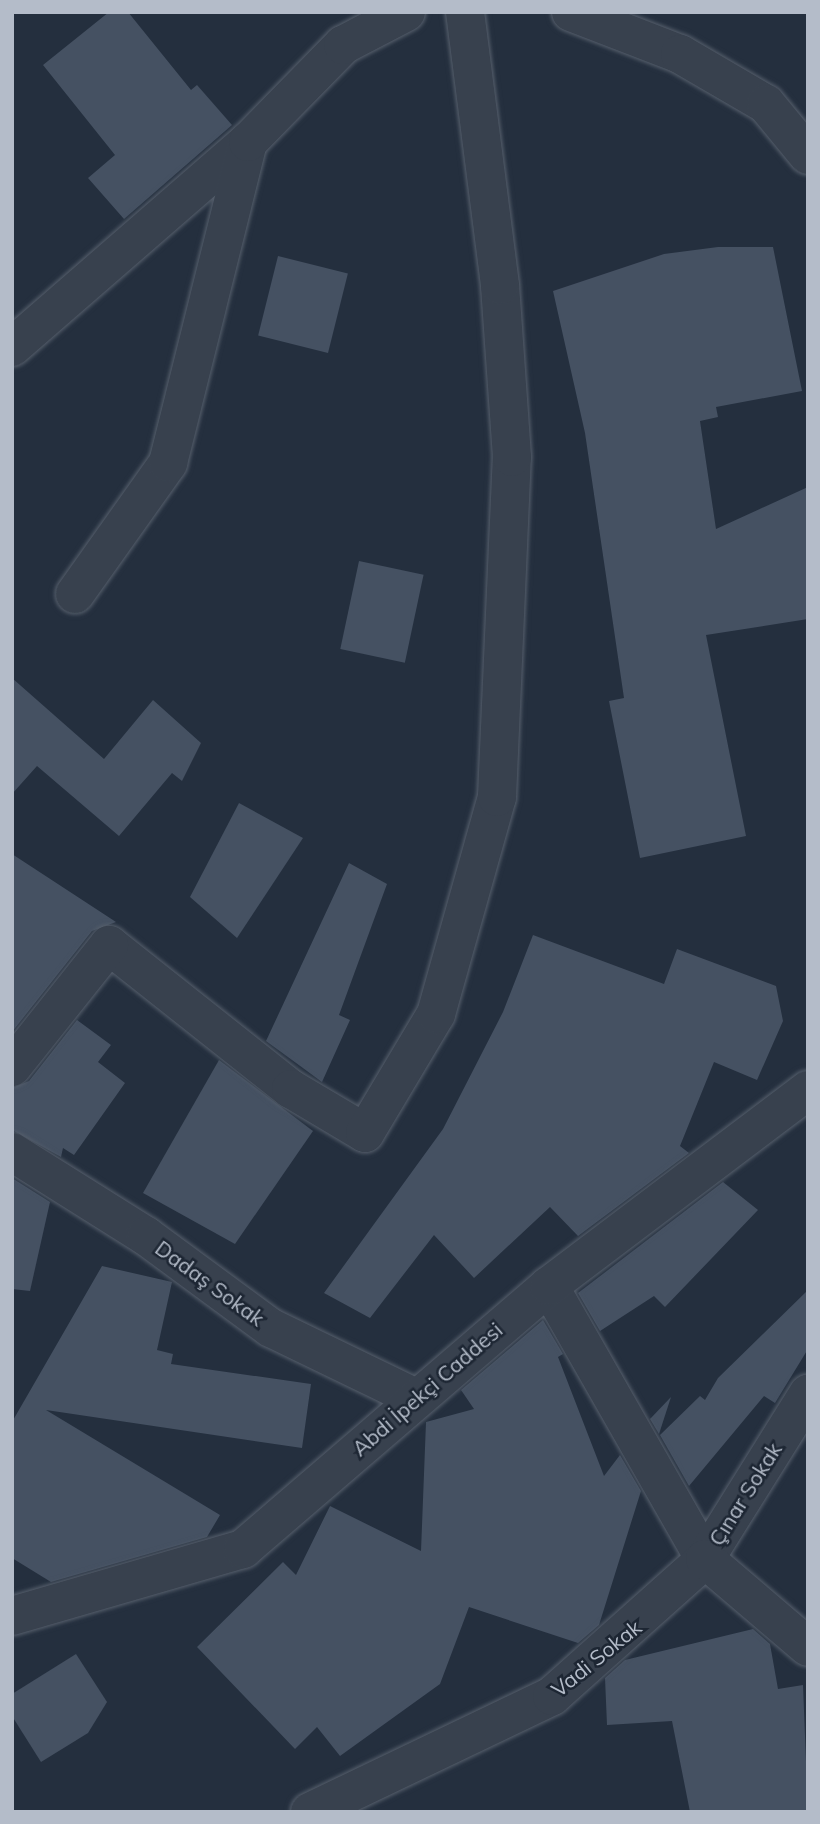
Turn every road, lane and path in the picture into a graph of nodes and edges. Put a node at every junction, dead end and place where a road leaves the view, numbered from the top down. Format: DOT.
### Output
graph roads {
  1 [pos="405,12"];
  2 [pos="465,12"];
  3 [pos="571,12"];
  4 [pos="248,142"];
  5 [pos="808,155"];
  6 [pos="12,346"];
  7 [pos="75,594"];
  8 [pos="12,1067"];
  9 [pos="808,1090"];
  10 [pos="12,1153"];
  11 [pos="549,1286"];
  12 [pos="808,1394"];
  13 [pos="416,1398"];
  14 [pos="705,1559"];
  15 [pos="12,1616"];
  16 [pos="808,1647"];
  17 [pos="310,1812"];
  1 -- 4 [label="street"];
  2 -- 8 [label="street"];
  3 -- 5 [label="street"];
  4 -- 6 [label="street"];
  4 -- 7 [label="street"];
  9 -- 11 [label="street, Abdi İpekçi Caddesi"];
  10 -- 13 [label="street, Dadaş Sokak"];
  11 -- 13 [label="street, Abdi İpekçi Caddesi"];
  11 -- 14 [label="street"];
  12 -- 14 [label="street, Çınar Sokak"];
  13 -- 15 [label="street, Abdi İpekçi Caddesi"];
  14 -- 16 [label="street"];
  14 -- 17 [label="street, Vadi Sokak"];
}
